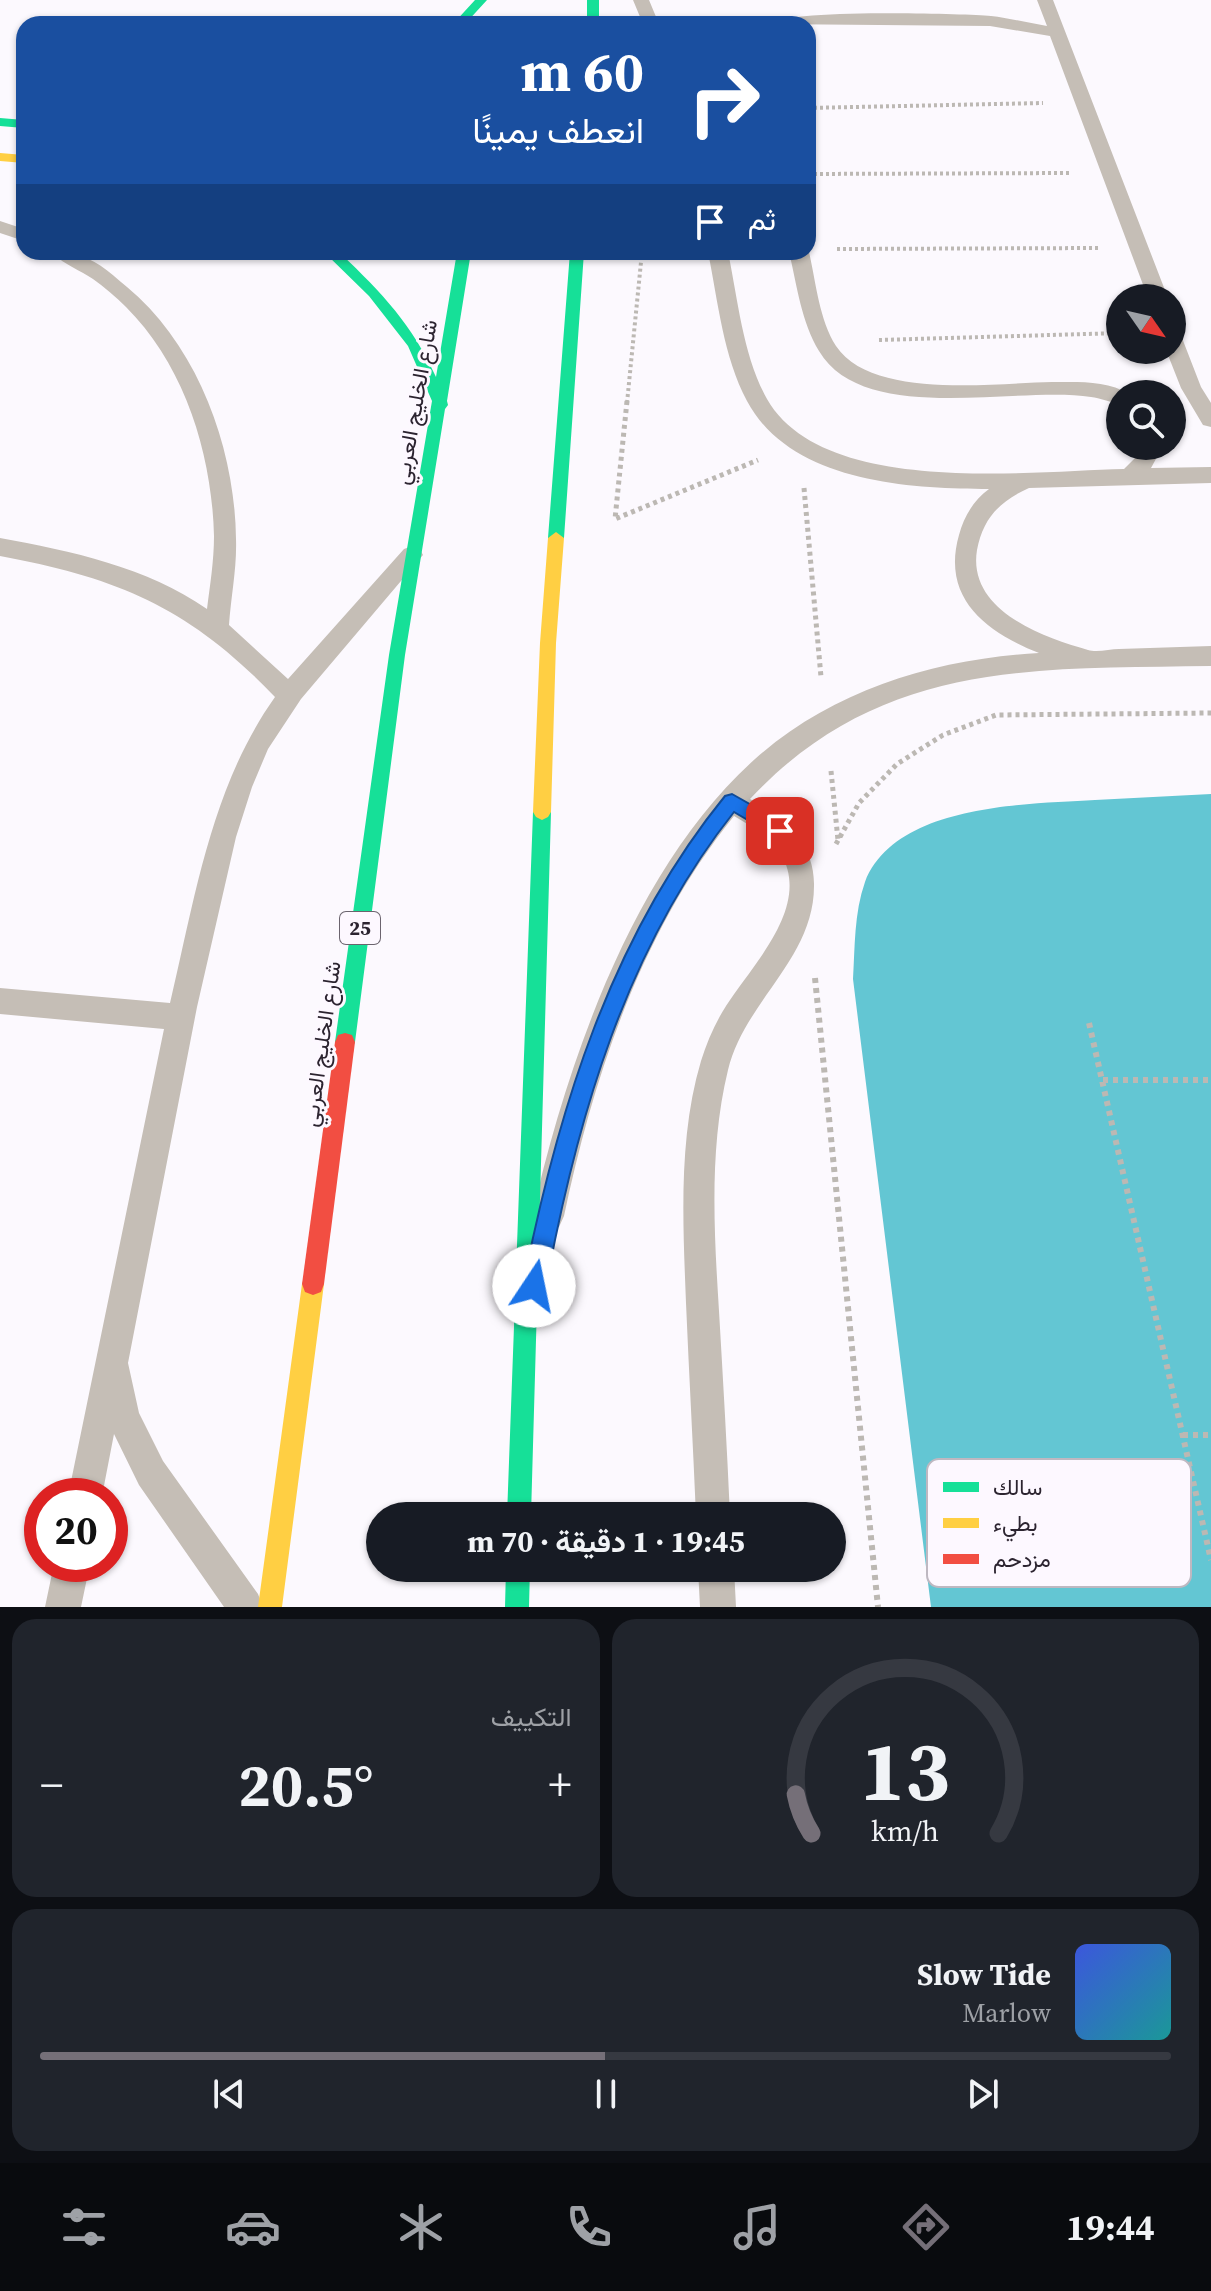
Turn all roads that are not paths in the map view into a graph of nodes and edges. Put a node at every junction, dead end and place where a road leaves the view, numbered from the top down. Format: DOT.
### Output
graph roads {
  1 [pos="481,0"];
  2 [pos="1045,0"];
  3 [pos="466,16"];
  4 [pos="816,19"];
  5 [pos="1054,32"];
  6 [pos="75,260"];
  7 [pos="339,260"];
  8 [pos="463,260"];
  9 [pos="576,260"];
  10 [pos="720,260"];
  11 [pos="801,260"];
  12 [pos="1152,284"];
  13 [pos="1182,364"];
  14 [pos="1106,393"];
  15 [pos="441,405"];
  16 [pos="1211,420"];
  17 [pos="1145,460"];
  18 [pos="1211,475"];
  19 [pos="1130,476"];
  20 [pos="1028,480"];
  21 [pos="0,547"];
  22 [pos="412,555"];
  23 [pos="217,626"];
  24 [pos="1211,656"];
  25 [pos="1111,658"];
  26 [pos="289,696"];
  27 [pos="732,801"];
  28 [pos="0,1001"];
  29 [pos="180,1017"];
  30 [pos="523,1345"];
  31 [pos="113,1360"];
  32 [pos="89,1478"];
  33 [pos="519,1502"];
  34 [pos="712,1502"];
  35 [pos="68,1582"];
  36 [pos="518,1582"];
  37 [pos="717,1582"];
  38 [pos="63,1607"];
  39 [pos="245,1607"];
  40 [pos="270,1607"];
  41 [pos="517,1607"];
  42 [pos="718,1607"];
  1 -- 3 [label="main road"];
  2 -- 5 [label="lane"];
  4 -- 5 [label="lane"];
  5 -- 12 [label="lane"];
  6 -- 23 [label="lane"];
  7 -- 15 [label="main road"];
  8 -- 15 [label="main road, شارع الخليج العربي / 25"];
  9 -- 30 [label="main road"];
  10 -- 20 [label="lane"];
  11 -- 14 [label="lane"];
  13 -- 16 [label="lane"];
  15 -- 22 [label="main road, شارع الخليج العربي / 25"];
  17 -- 19 [label="lane"];
  18 -- 19 [label="lane"];
  19 -- 20 [label="lane"];
  20 -- 25 [label="lane"];
  21 -- 23 [label="lane"];
  22 -- 26 [label="lane"];
  22 -- 40 [label="main road, شارع الخليج العربي / 25"];
  23 -- 26 [label="lane"];
  24 -- 25 [label="lane"];
  25 -- 27 [label="lane"];
  26 -- 29 [label="lane"];
  27 -- 30 [label="lane"];
  27 -- 34 [label="lane"];
  28 -- 29 [label="lane"];
  29 -- 31 [label="lane"];
  30 -- 33 [label="main road"];
  31 -- 32 [label="lane"];
  31 -- 39 [label="lane"];
  35 -- 38 [label="lane"];
  36 -- 41 [label="main road"];
  37 -- 42 [label="lane"];
}
